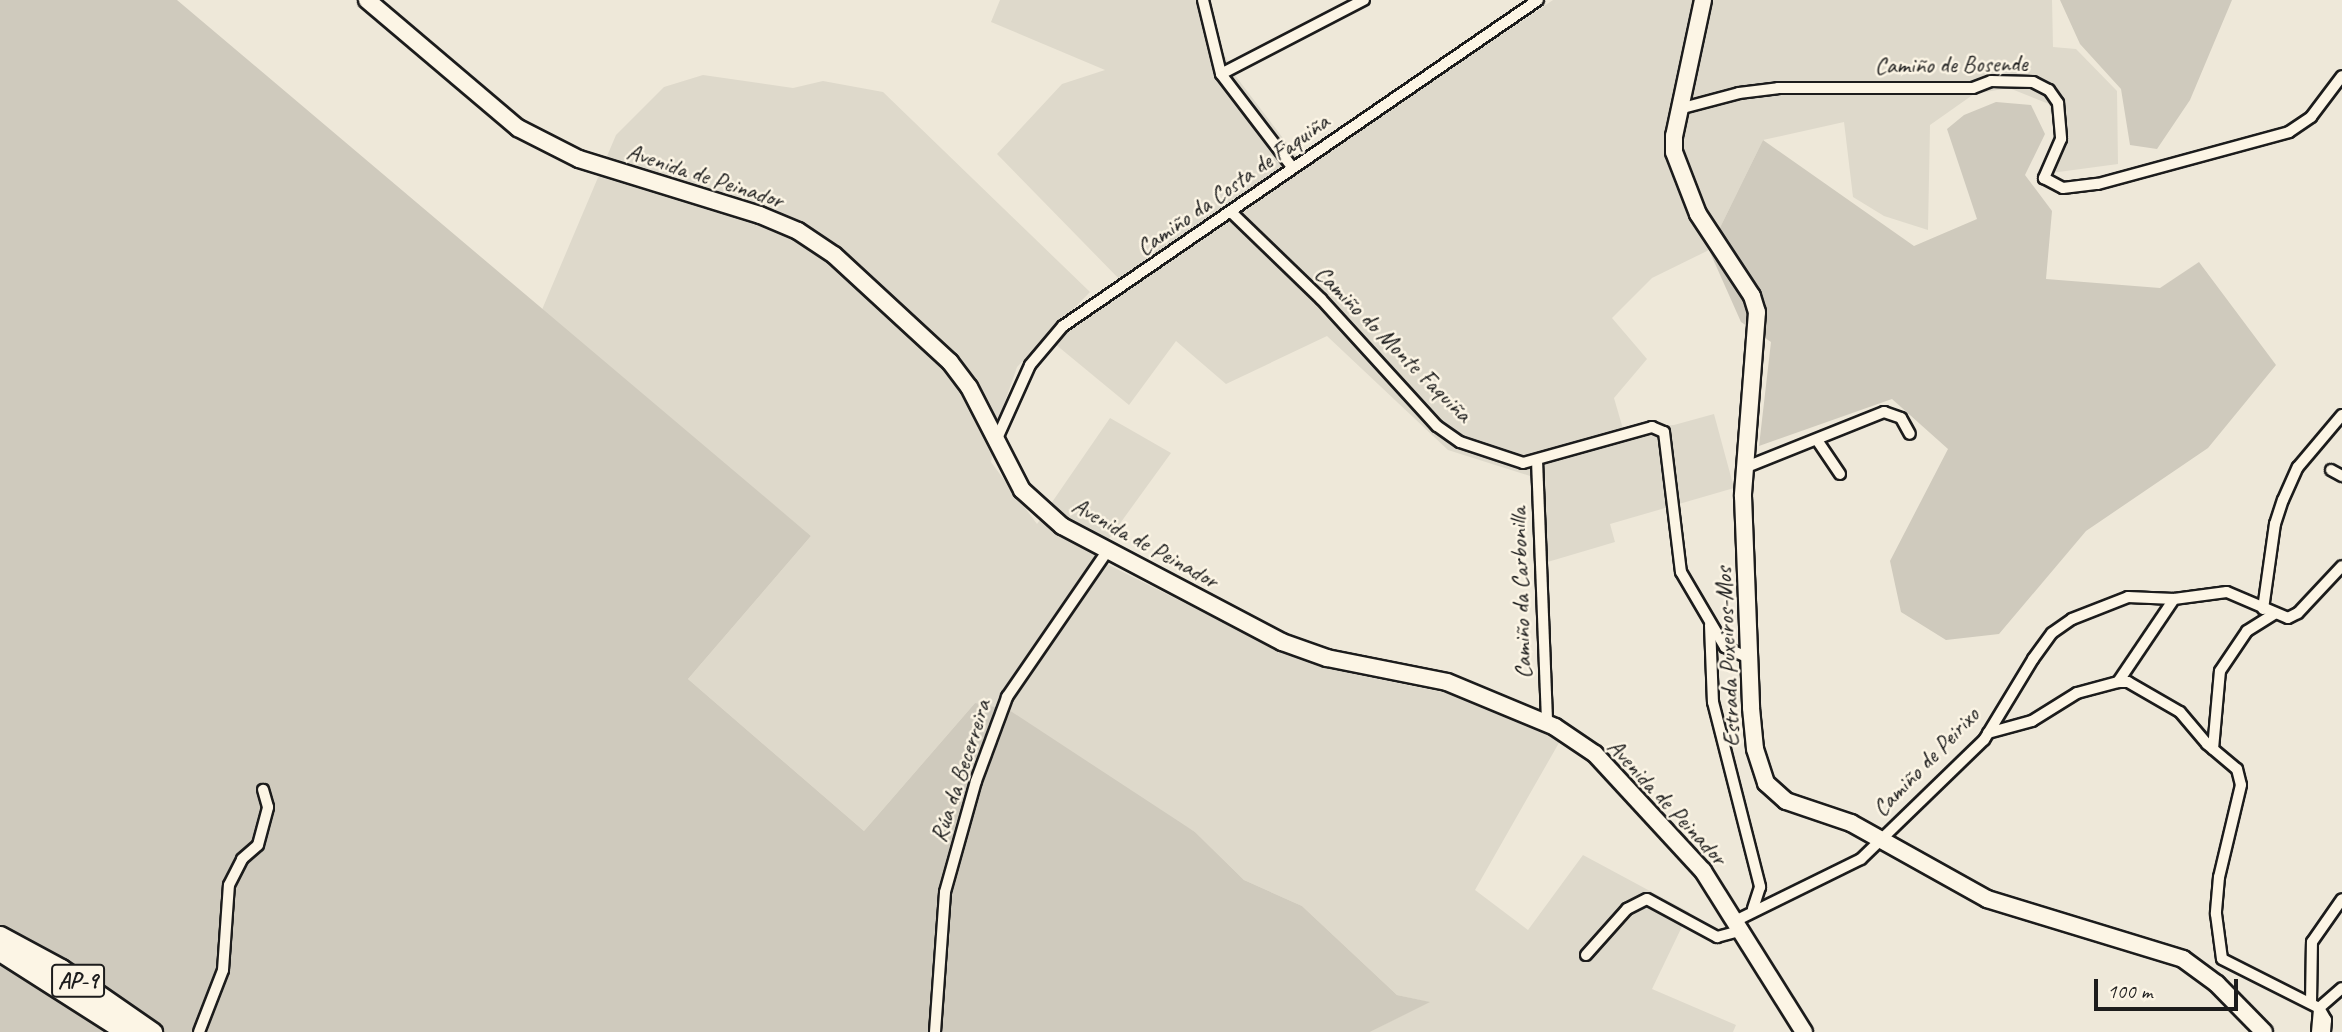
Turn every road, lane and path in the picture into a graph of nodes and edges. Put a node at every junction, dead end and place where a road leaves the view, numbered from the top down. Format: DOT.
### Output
graph roads {
  1 [pos="368,0"];
  2 [pos="1203,0"];
  3 [pos="1364,0"];
  4 [pos="1538,0"];
  5 [pos="1703,0"];
  6 [pos="1221,74"];
  7 [pos="2342,76"];
  8 [pos="1679,109"];
  9 [pos="1292,167"];
  10 [pos="1231,212"];
  11 [pos="2342,415"];
  12 [pos="1910,434"];
  13 [pos="1818,439"];
  14 [pos="996,443"];
  15 [pos="1537,460"];
  16 [pos="1744,467"];
  17 [pos="2331,470"];
  18 [pos="1840,474"];
  19 [pos="2342,476"];
  20 [pos="1106,553"];
  21 [pos="2342,566"];
  22 [pos="2174,599"];
  23 [pos="2269,612"];
  24 [pos="1710,625"];
  25 [pos="1749,658"];
  26 [pos="2118,682"];
  27 [pos="1547,724"];
  28 [pos="1989,733"];
  29 [pos="2213,749"];
  30 [pos="263,790"];
  31 [pos="1880,840"];
  32 [pos="2342,899"];
  33 [pos="1754,909"];
  34 [pos="1740,925"];
  35 [pos="0,936"];
  36 [pos="0,951"];
  37 [pos="1586,955"];
  38 [pos="2342,988"];
  39 [pos="2315,1005"];
  40 [pos="1800,1025"];
  41 [pos="201,1029"];
  42 [pos="2257,1029"];
  43 [pos="2324,1030"];
  44 [pos="127,1032"];
  45 [pos="152,1032"];
  46 [pos="935,1032"];
  1 -- 14 [label="street, Avenida de Peinador"];
  2 -- 6 [label="street"];
  3 -- 6 [label="street"];
  4 -- 9 [label="street, Camiño da Costa de Faquiña"];
  5 -- 8 [label="street, Estrada Puxeiros-Mos"];
  6 -- 9 [label="street"];
  7 -- 8 [label="street, Camiño de Bosende"];
  8 -- 16 [label="street, Estrada Puxeiros-Mos"];
  9 -- 10 [label="street, Camiño da Costa de Faquiña"];
  10 -- 14 [label="street, Camiño da Costa de Faquiña"];
  10 -- 15 [label="street, Camiño do Monte Faquiña"];
  11 -- 23 [label="street"];
  12 -- 13 [label="street"];
  13 -- 16 [label="street"];
  13 -- 18 [label="street"];
  14 -- 20 [label="street, Avenida de Peinador"];
  15 -- 24 [label="street, Camiño do Monte Faquiña"];
  15 -- 27 [label="street, Camiño da Carbonilla"];
  16 -- 25 [label="street, Estrada Puxeiros-Mos"];
  17 -- 19 [label="street"];
  20 -- 27 [label="street, Avenida de Peinador"];
  20 -- 46 [label="street, Rúa da Becerreira"];
  21 -- 23 [label="street"];
  22 -- 23 [label="street, Camiño de Peirixo"];
  22 -- 26 [label="street"];
  22 -- 28 [label="street, Camiño de Peirixo"];
  23 -- 29 [label="street"];
  24 -- 25 [label="street, Camiño do Monte Faquiña"];
  24 -- 33 [label="street"];
  25 -- 31 [label="street, Estrada Puxeiros-Mos"];
  26 -- 28 [label="street"];
  26 -- 29 [label="street"];
  27 -- 34 [label="street, Avenida de Peinador"];
  28 -- 31 [label="street, Camiño de Peirixo"];
  29 -- 39 [label="street"];
  30 -- 41 [label="street"];
  31 -- 33 [label="street, Camiño de Peirixo"];
  31 -- 42 [label="street, Estrada Puxeiros-Mos"];
  32 -- 39 [label="street"];
  33 -- 34 [label="street, Camiño de Peirixo"];
  34 -- 37 [label="street"];
  34 -- 40 [label="street, Avenida de Peinador"];
  35 -- 45 [label="highway, AP-9"];
  36 -- 44 [label="highway, AP-9"];
  38 -- 39 [label="street"];
  39 -- 43 [label="street"];
}
